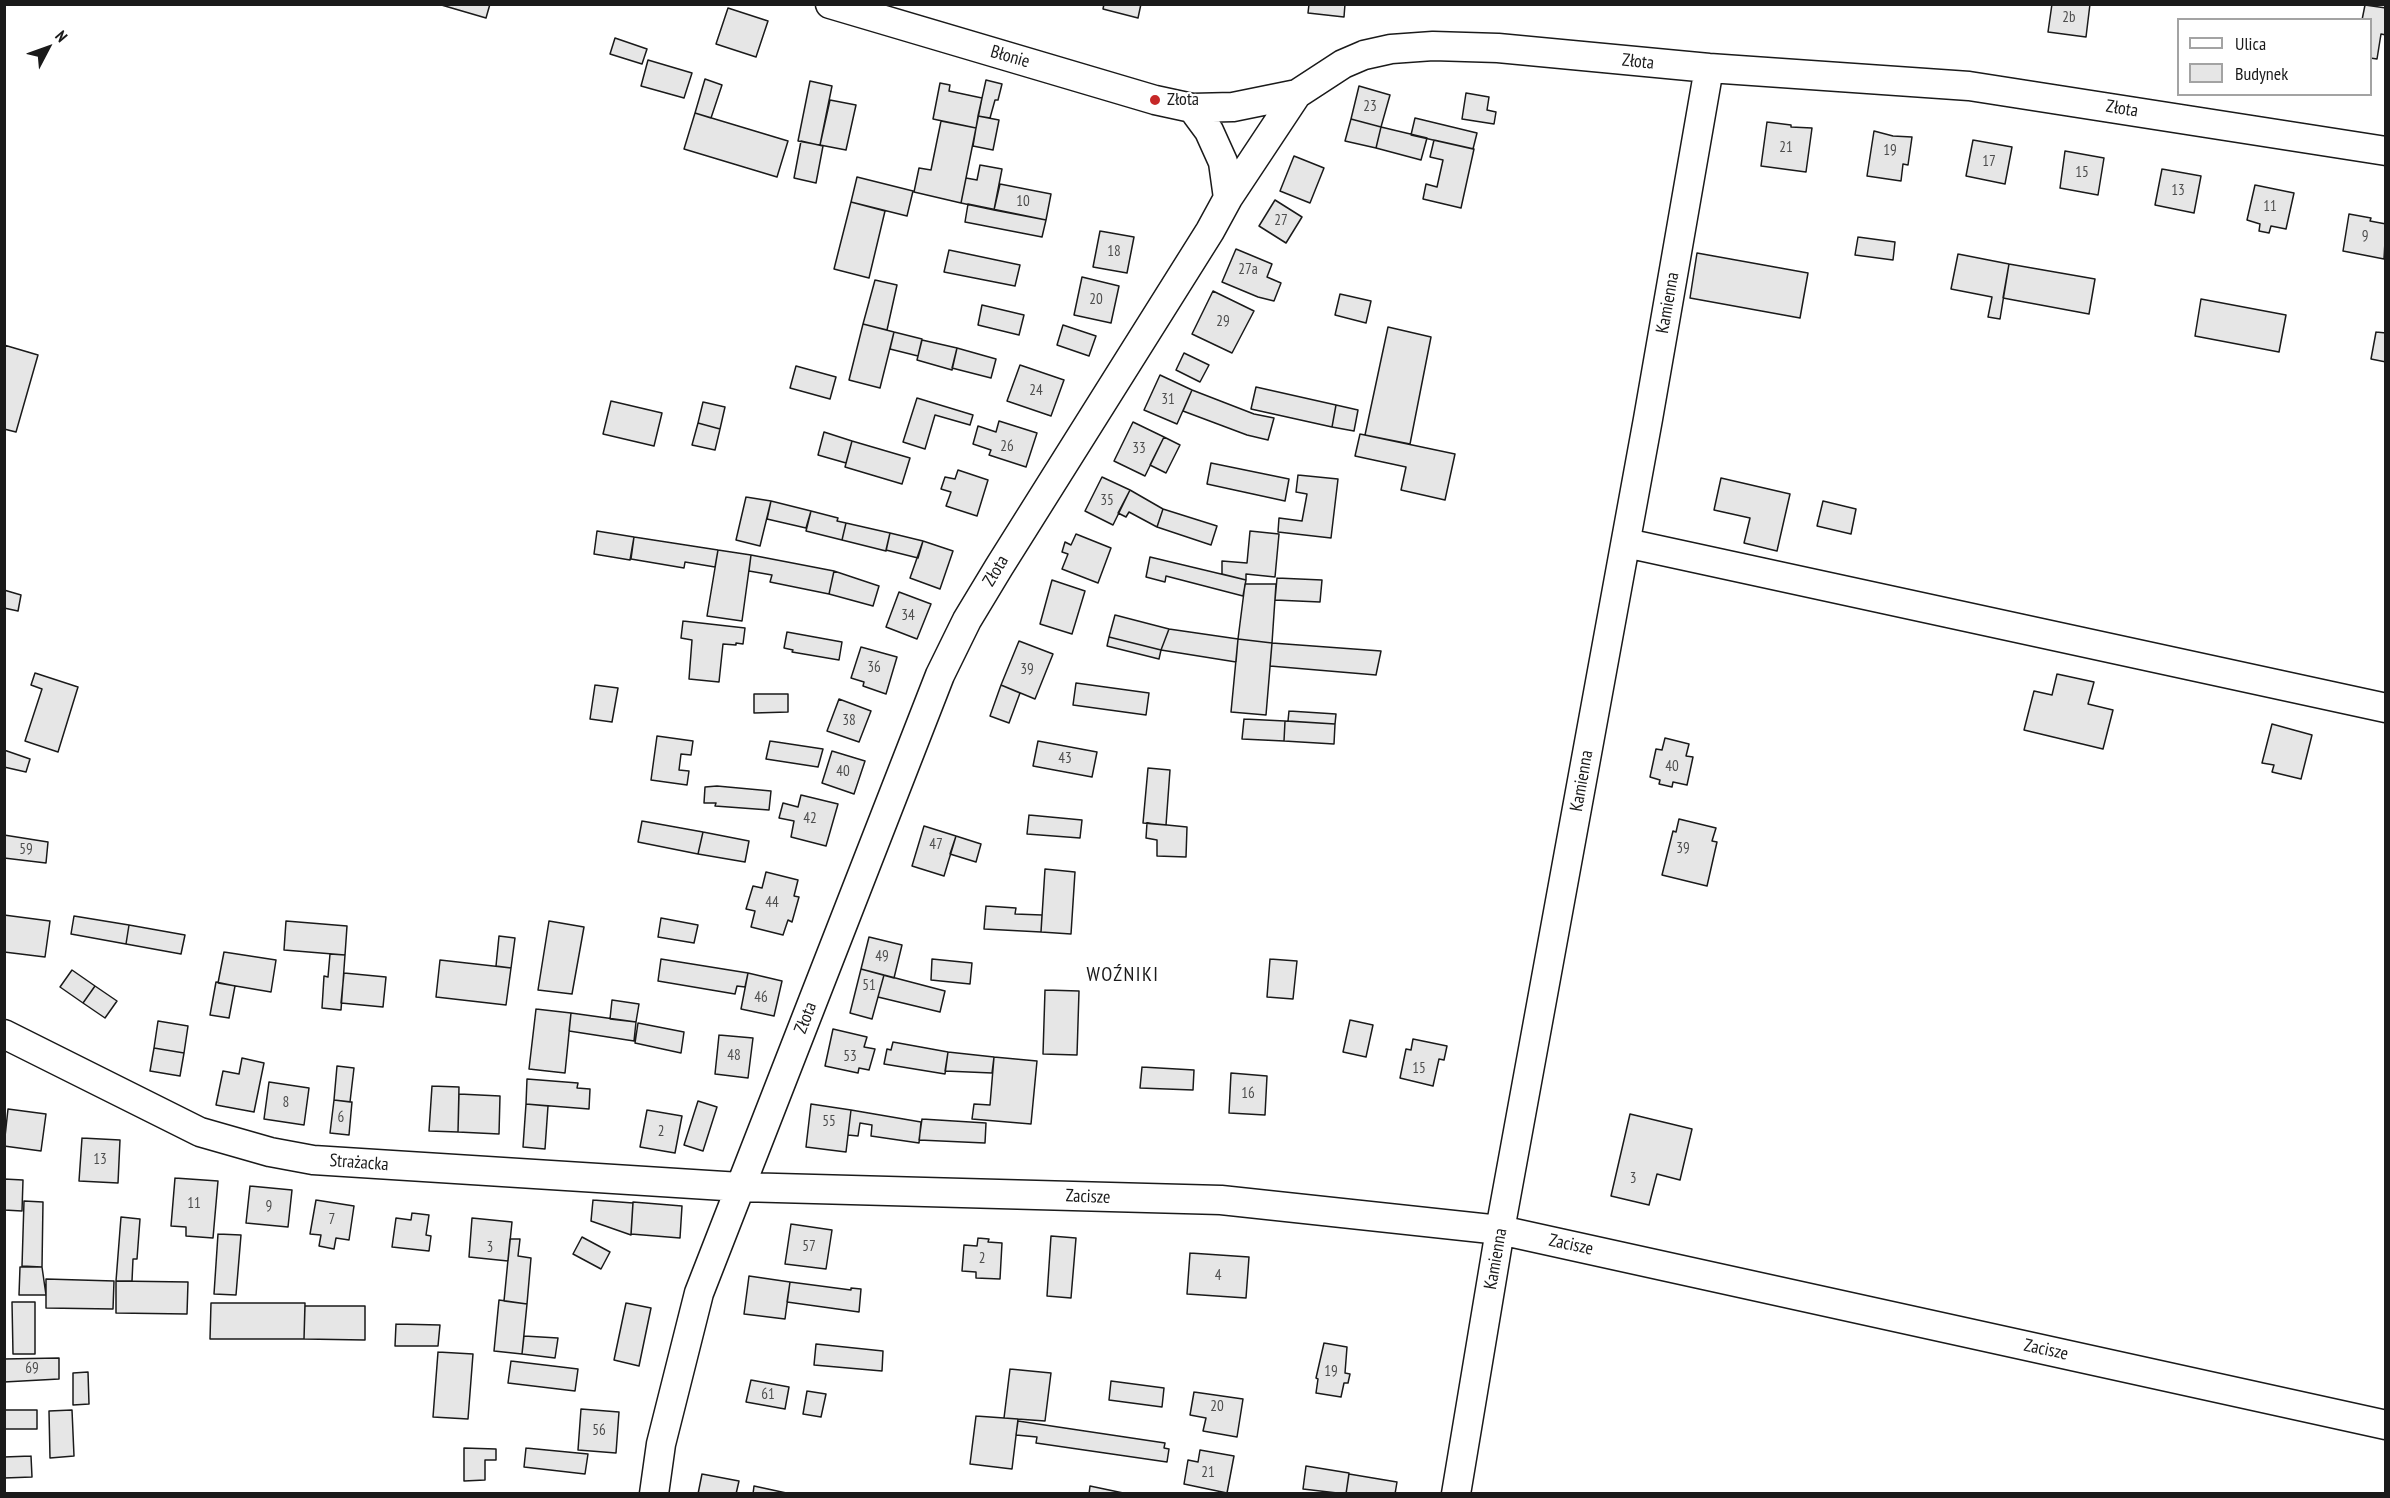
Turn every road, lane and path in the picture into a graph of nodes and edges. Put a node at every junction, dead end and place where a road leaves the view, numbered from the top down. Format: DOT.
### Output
graph roads {
  1 [pos="830,4"];
  2 [pos="1709,68"];
  3 [pos="1297,94"];
  4 [pos="1192,108"];
  5 [pos="2385,151"];
  6 [pos="1228,198"];
  7 [pos="1626,543"];
  8 [pos="2385,708"];
  9 [pos="4,1034"];
  10 [pos="741,1187"];
  11 [pos="1500,1230"];
  12 [pos="2385,1425"];
  13 [pos="654,1494"];
  14 [pos="1456,1494"];
  1 -- 4 [label="street, Błonie"];
  2 -- 3 [label="street, Złota"];
  2 -- 5 [label="street, Złota"];
  2 -- 7 [label="street, Kamienna"];
  3 -- 4 [label="street, Błonie"];
  3 -- 6 [label="street, Złota"];
  4 -- 6 [label="street"];
  6 -- 10 [label="street, Złota"];
  7 -- 8 [label="street"];
  7 -- 11 [label="street, Kamienna"];
  9 -- 10 [label="street, Strażacka"];
  10 -- 11 [label="street, Zacisze"];
  10 -- 13 [label="street, Złota"];
  11 -- 12 [label="street, Zacisze"];
  11 -- 14 [label="street, Kamienna"];
}
